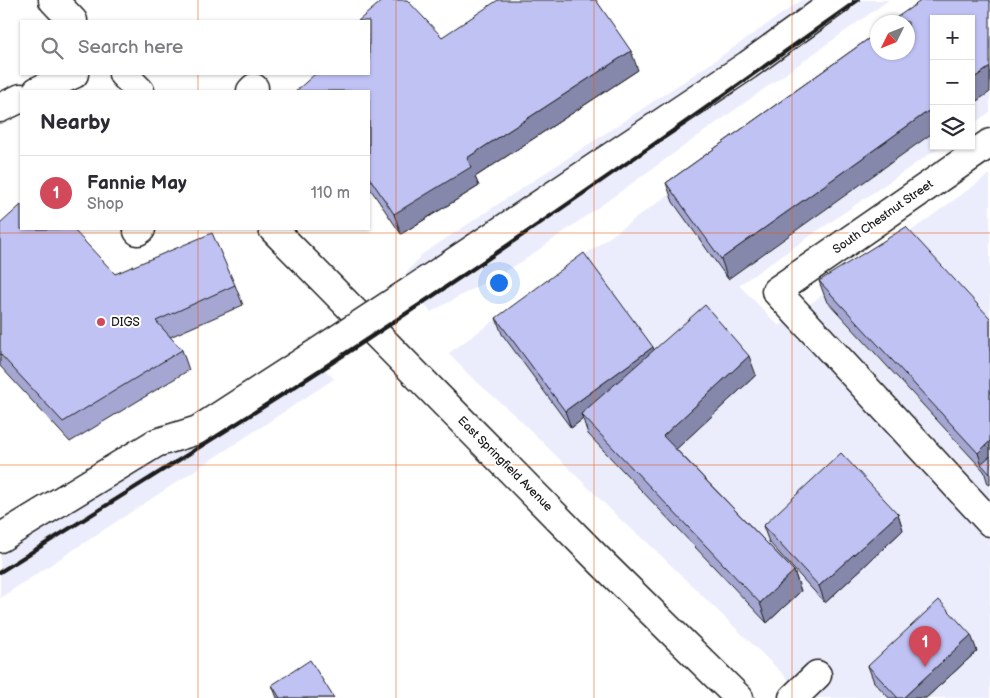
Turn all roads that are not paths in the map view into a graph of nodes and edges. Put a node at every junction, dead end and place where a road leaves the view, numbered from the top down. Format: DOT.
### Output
graph roads {
  1 [pos="54,0"];
  2 [pos="838,0"];
  3 [pos="72,20"];
  4 [pos="72,75"];
  5 [pos="124,75"];
  6 [pos="39,90"];
  7 [pos="139,90"];
  8 [pos="20,98"];
  9 [pos="0,108"];
  10 [pos="990,143"];
  11 [pos="274,230"];
  12 [pos="990,522"];
  13 [pos="0,538"];
  14 [pos="816,675"];
  15 [pos="739,698"];
  16 [pos="793,698"];
  1 -- 3 [label="main road"];
  2 -- 13 [label="main road, bridge"];
  4 -- 6 [label="main road"];
  5 -- 7 [label="main road"];
  8 -- 9 [label="main road"];
  10 -- 12 [label="main road, South Chestnut Street"];
  11 -- 15 [label="main road, East Springfield Avenue"];
  14 -- 16 [label="main road"];
}
